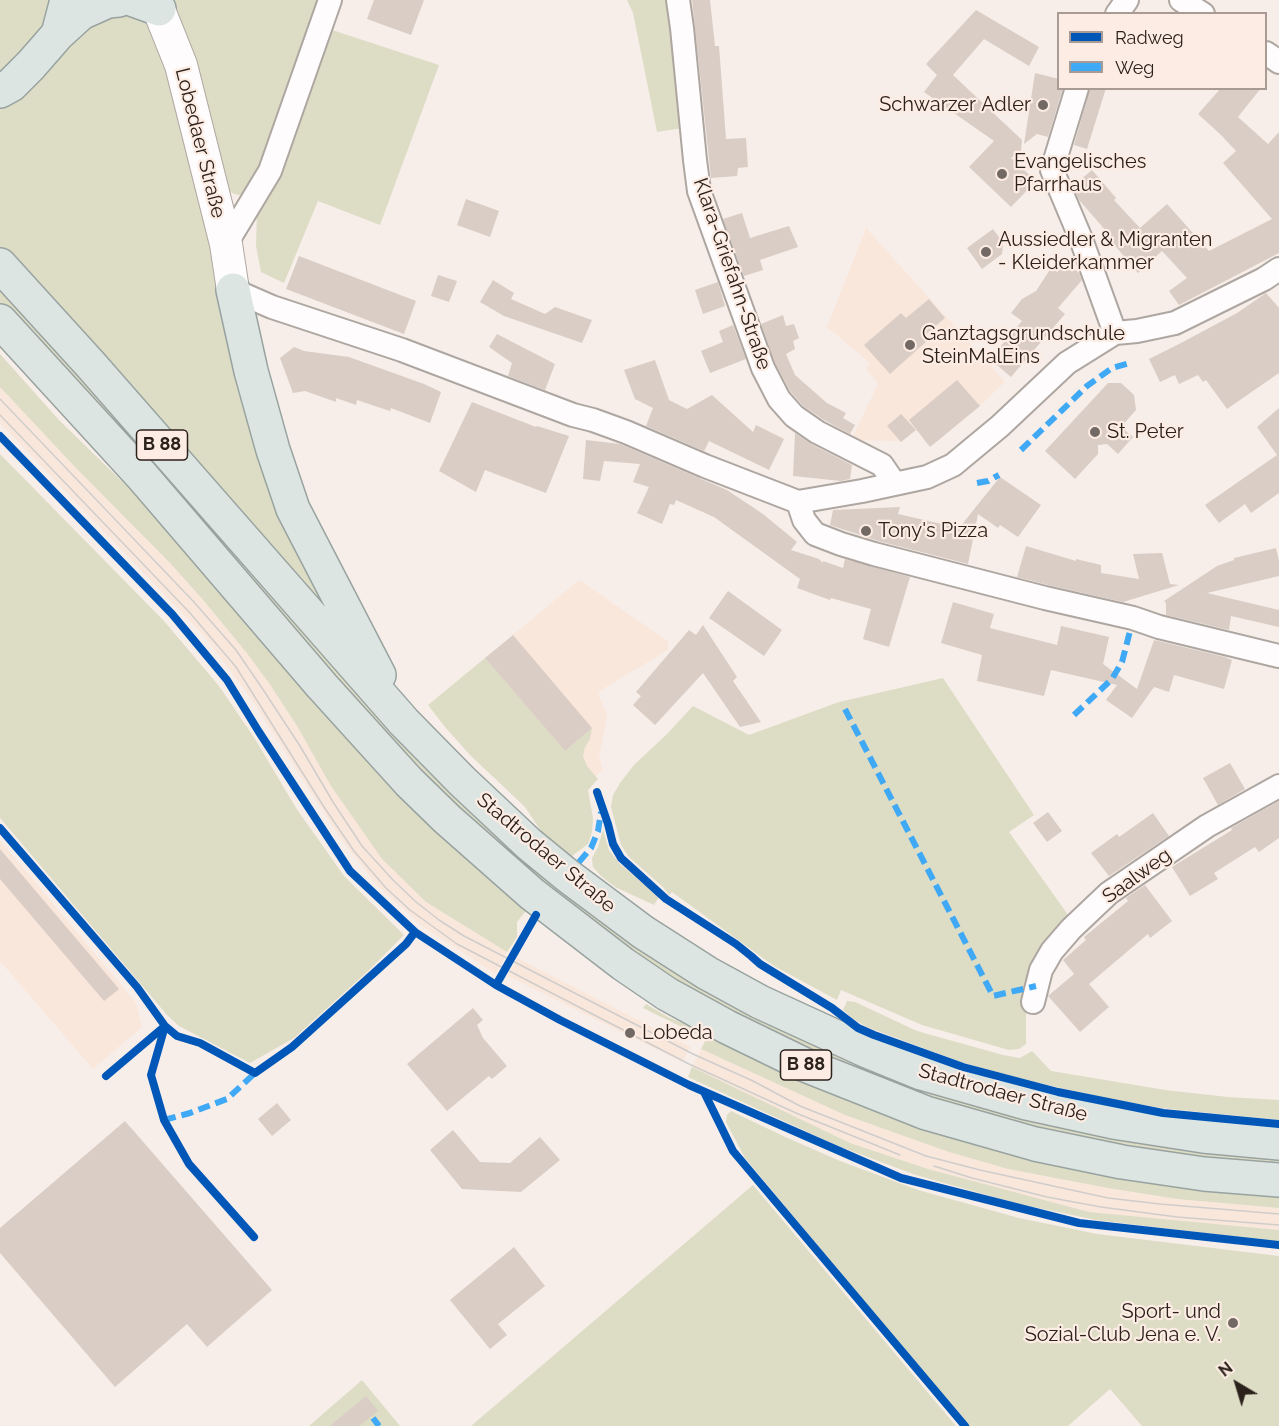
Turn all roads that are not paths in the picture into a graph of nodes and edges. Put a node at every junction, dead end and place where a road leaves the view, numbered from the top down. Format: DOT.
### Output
graph roads {
  1 [pos="67,0"];
  2 [pos="119,0"];
  3 [pos="330,0"];
  4 [pos="678,0"];
  5 [pos="1181,0"];
  6 [pos="149,3"];
  7 [pos="1200,12"];
  8 [pos="58,34"];
  9 [pos="1076,90"];
  10 [pos="0,91"];
  11 [pos="226,244"];
  12 [pos="0,265"];
  13 [pos="1279,269"];
  14 [pos="233,290"];
  15 [pos="0,321"];
  16 [pos="1115,333"];
  17 [pos="895,484"];
  18 [pos="798,502"];
  19 [pos="1279,656"];
  20 [pos="404,722"];
  21 [pos="1279,786"];
  22 [pos="1033,1002"];
  23 [pos="1279,1143"];
  24 [pos="1279,1180"];
  1 -- 8 [label="main road"];
  2 -- 8 [label="main road"];
  3 -- 11 [label="street"];
  4 -- 17 [label="street, Klara-Griefahn-Straße"];
  5 -- 7 [label="street"];
  6 -- 11 [label="main road, Lobedaer Straße"];
  8 -- 10 [label="main road"];
  9 -- 16 [label="street"];
  11 -- 14 [label="main road, Lobedaer Straße"];
  12 -- 20 [label="main road, Stadtrodaer Straße / B 88"];
  13 -- 16 [label="street"];
  14 -- 18 [label="street"];
  14 -- 20 [label="main road"];
  15 -- 24 [label="main road, Stadtrodaer Straße / B 88"];
  16 -- 17 [label="street"];
  17 -- 18 [label="street"];
  18 -- 19 [label="street"];
  20 -- 23 [label="main road, Stadtrodaer Straße / B 88"];
  21 -- 22 [label="street, Saalweg"];
}
